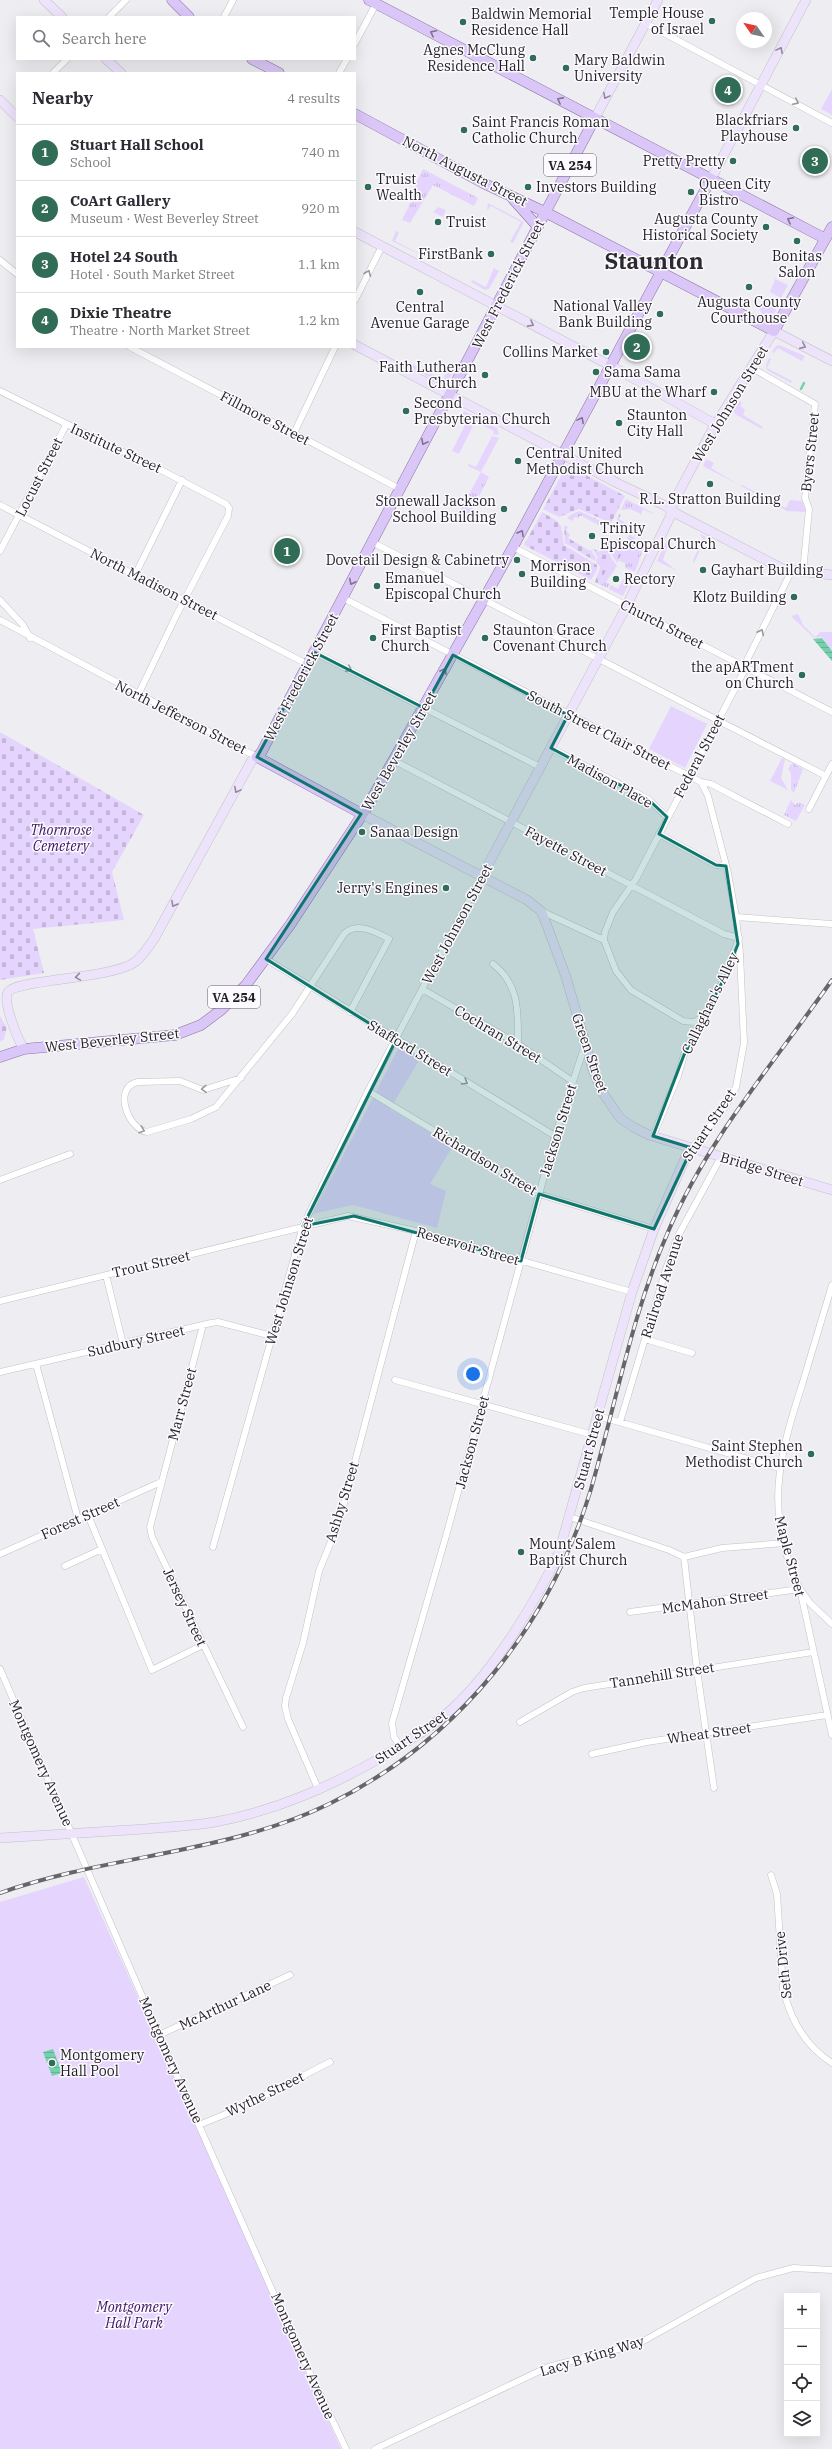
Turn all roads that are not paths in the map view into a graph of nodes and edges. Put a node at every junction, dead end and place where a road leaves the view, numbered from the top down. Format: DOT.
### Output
graph roads {
  1 [pos="44,0"];
  2 [pos="126,0"];
  3 [pos="172,0"];
  4 [pos="233,0"];
  5 [pos="658,0"];
  6 [pos="806,0"];
  7 [pos="374,1"];
  8 [pos="61,16"];
  9 [pos="110,16"];
  10 [pos="188,16"];
  11 [pos="225,16"];
  12 [pos="645,23"];
  13 [pos="356,41"];
  14 [pos="107,60"];
  15 [pos="254,60"];
  16 [pos="346,60"];
  17 [pos="65,61"];
  18 [pos="54,72"];
  19 [pos="120,72"];
  20 [pos="277,72"];
  21 [pos="340,72"];
  22 [pos="761,85"];
  23 [pos="0,100"];
  24 [pos="16,113"];
  25 [pos="356,115"];
  26 [pos="595,118"];
  27 [pos="832,123"];
  28 [pos="711,179"];
  29 [pos="512,197"];
  30 [pos="545,212"];
  31 [pos="538,227"];
  32 [pos="832,227"];
  33 [pos="356,233"];
  34 [pos="828,240"];
  35 [pos="382,246"];
  36 [pos="0,260"];
  37 [pos="661,272"];
  38 [pos="16,273"];
  39 [pos="356,298"];
  40 [pos="496,306"];
  41 [pos="774,331"];
  42 [pos="356,346"];
  43 [pos="132,348"];
  44 [pos="335,348"];
  45 [pos="832,361"];
  46 [pos="610,366"];
  47 [pos="752,368"];
  48 [pos="0,391"];
  49 [pos="449,395"];
  50 [pos="715,424"];
  51 [pos="66,425"];
  52 [pos="294,433"];
  53 [pos="563,455"];
  54 [pos="182,480"];
  55 [pos="400,489"];
  56 [pos="0,505"];
  57 [pos="672,510"];
  58 [pos="19,515"];
  59 [pos="372,542"];
  60 [pos="514,547"];
  61 [pos="0,551"];
  62 [pos="792,570"];
  63 [pos="803,572"];
  64 [pos="136,575"];
  65 [pos="832,575"];
  66 [pos="343,598"];
  67 [pos="0,600"];
  68 [pos="184,600"];
  69 [pos="484,601"];
  70 [pos="626,606"];
  71 [pos="0,620"];
  72 [pos="30,638"];
  73 [pos="314,652"];
  74 [pos="453,655"];
  75 [pos="598,660"];
  76 [pos="307,664"];
  77 [pos="745,667"];
  78 [pos="138,695"];
  79 [pos="424,708"];
  80 [pos="832,712"];
  81 [pos="568,715"];
  82 [pos="717,722"];
  83 [pos="551,748"];
  84 [pos="257,757"];
  85 [pos="395,761"];
  86 [pos="832,764"];
  87 [pos="540,767"];
  88 [pos="690,776"];
  89 [pos="826,776"];
  90 [pos="702,782"];
  91 [pos="809,809"];
  92 [pos="362,814"];
  93 [pos="667,817"];
  94 [pos="511,822"];
  95 [pos="788,824"];
  96 [pos="659,834"];
  97 [pos="726,866"];
  98 [pos="482,876"];
  99 [pos="631,885"];
  100 [pos="541,911"];
  101 [pos="736,917"];
  102 [pos="832,924"];
  103 [pos="739,938"];
  104 [pos="604,940"];
  105 [pos="266,959"];
  106 [pos="493,964"];
  107 [pos="309,987"];
  108 [pos="422,989"];
  109 [pos="350,1012"];
  110 [pos="703,1018"];
  111 [pos="396,1040"];
  112 [pos="518,1044"];
  113 [pos="585,1045"];
  114 [pos="24,1049"];
  115 [pos="0,1057"];
  116 [pos="241,1078"];
  117 [pos="572,1081"];
  118 [pos="368,1091"];
  119 [pos="555,1136"];
  120 [pos="653,1136"];
  121 [pos="692,1148"];
  122 [pos="70,1154"];
  123 [pos="720,1157"];
  124 [pos="0,1180"];
  125 [pos="832,1190"];
  126 [pos="539,1194"];
  127 [pos="303,1226"];
  128 [pos="654,1229"];
  129 [pos="416,1232"];
  130 [pos="521,1261"];
  131 [pos="106,1275"];
  132 [pos="832,1285"];
  133 [pos="632,1292"];
  134 [pos="0,1301"];
  135 [pos="204,1325"];
  136 [pos="272,1336"];
  137 [pos="645,1339"];
  138 [pos="123,1344"];
  139 [pos="692,1353"];
  140 [pos="36,1364"];
  141 [pos="0,1372"];
  142 [pos="395,1380"];
  143 [pos="482,1404"];
  144 [pos="598,1416"];
  145 [pos="620,1422"];
  146 [pos="593,1435"];
  147 [pos="779,1468"];
  148 [pos="161,1482"];
  149 [pos="88,1515"];
  150 [pos="570,1517"];
  151 [pos="78,1519"];
  152 [pos="785,1542"];
  153 [pos="213,1547"];
  154 [pos="102,1549"];
  155 [pos="0,1554"];
  156 [pos="684,1557"];
  157 [pos="65,1566"];
  158 [pos="800,1589"];
  159 [pos="690,1604"];
  160 [pos="630,1612"];
  161 [pos="832,1624"];
  162 [pos="203,1645"];
  163 [pos="813,1652"];
  164 [pos="0,1669"];
  165 [pos="697,1670"];
  166 [pos="827,1715"];
  167 [pos="520,1722"];
  168 [pos="243,1727"];
  169 [pos="707,1734"];
  170 [pos="832,1736"];
  171 [pos="400,1746"];
  172 [pos="592,1754"];
  173 [pos="714,1788"];
  174 [pos="319,1791"];
  175 [pos="73,1834"];
  176 [pos="0,1838"];
  177 [pos="771,1875"];
  178 [pos="290,1975"];
  179 [pos="159,2035"];
  180 [pos="330,2062"];
  181 [pos="832,2063"];
  182 [pos="199,2125"];
  183 [pos="832,2270"];
  184 [pos="346,2449"];
  185 [pos="375,2449"];
  1 -- 8 [label="street"];
  2 -- 9 [label="street"];
  3 -- 10 [label="main road"];
  4 -- 11 [label="street"];
  5 -- 12 [label="street, VA 254"];
  22 -- 6 [label="street, VA 254, one-way"];
  7 -- 13 [label="street"];
  26 -- 7 [label="main road, one-way"];
  12 -- 22 [label="street"];
  12 -- 26 [label="street, VA 254, one-way"];
  14 -- 19 [label="street"];
  15 -- 20 [label="main road"];
  16 -- 21 [label="street"];
  17 -- 18 [label="street"];
  22 -- 27 [label="street, one-way"];
  22 -- 28 [label="street, VA 254"];
  23 -- 24 [label="street"];
  25 -- 29 [label="main road, North Augusta Street"];
  26 -- 28 [label="main road"];
  26 -- 30 [label="main road, VA 254"];
  34 -- 28 [label="main road, one-way"];
  28 -- 37 [label="main road, VA 254"];
  29 -- 30 [label="main road, North Augusta Street"];
  29 -- 31 [label="main road"];
  30 -- 31 [label="main road, West Frederick Street / VA 254"];
  30 -- 37 [label="main road, North Augusta Street"];
  31 -- 40 [label="main road, West Frederick Street / VA 254"];
  32 -- 34 [label="main road"];
  33 -- 35 [label="street"];
  34 -- 41 [label="main road"];
  39 -- 35 [label="street, one-way"];
  35 -- 40 [label="street"];
  36 -- 38 [label="street"];
  37 -- 41 [label="main road, North Augusta Street"];
  37 -- 46 [label="main road, West Beverley Street / VA 254"];
  40 -- 46 [label="street, one-way"];
  40 -- 49 [label="main road, West Frederick Street / VA 254"];
  41 -- 45 [label="street, one-way"];
  41 -- 47 [label="street, West Johnson Street"];
  42 -- 49 [label="street"];
  43 -- 52 [label="street, Fillmore Street"];
  44 -- 52 [label="street"];
  46 -- 50 [label="street"];
  53 -- 46 [label="main road, West Beverley Street / VA 254, one-way"];
  47 -- 50 [label="street, West Johnson Street"];
  47 -- 63 [label="street, Byers Street"];
  48 -- 51 [label="street, Institute Street"];
  49 -- 53 [label="street"];
  49 -- 55 [label="main road, West Frederick Street / VA 254, one-way"];
  50 -- 57 [label="street, West Johnson Street"];
  51 -- 54 [label="street, Institute Street"];
  51 -- 58 [label="street, Locust Street"];
  52 -- 55 [label="street, Fillmore Street"];
  53 -- 57 [label="street"];
  60 -- 53 [label="main road, West Beverley Street / VA 254, one-way"];
  54 -- 64 [label="street"];
  54 -- 68 [label="street, Institute Street"];
  55 -- 59 [label="main road, West Frederick Street / VA 254"];
  56 -- 58 [label="street, North Madison Street"];
  57 -- 62 [label="street"];
  57 -- 70 [label="street, West Johnson Street"];
  58 -- 61 [label="street, Locust Street"];
  58 -- 64 [label="street, North Madison Street"];
  59 -- 66 [label="main road, West Frederick Street / VA 254, one-way"];
  59 -- 69 [label="street"];
  60 -- 69 [label="main road, West Beverley Street / VA 254"];
  60 -- 70 [label="street, Church Street"];
  62 -- 63 [label="street"];
  77 -- 62 [label="street, Federal Street, one-way"];
  63 -- 65 [label="street"];
  64 -- 68 [label="street, North Madison Street"];
  66 -- 73 [label="main road, West Frederick Street / VA 254"];
  66 -- 74 [label="street, South Street Clair Street"];
  67 -- 72 [label="street"];
  68 -- 76 [label="street, North Madison Street"];
  68 -- 78 [label="street"];
  69 -- 74 [label="main road, West Beverley Street / VA 254"];
  69 -- 75 [label="street"];
  70 -- 75 [label="street, West Johnson Street"];
  70 -- 77 [label="street, Church Street"];
  71 -- 72 [label="street, North Jefferson Street"];
  72 -- 78 [label="street, North Jefferson Street"];
  73 -- 76 [label="main road, West Frederick Street / VA 254"];
  73 -- 79 [label="street, one-way"];
  79 -- 74 [label="main road, West Beverley Street / VA 254, one-way"];
  74 -- 81 [label="street, South Street Clair Street"];
  75 -- 81 [label="street, West Johnson Street"];
  75 -- 82 [label="street"];
  76 -- 84 [label="main road, West Frederick Street / VA 254"];
  77 -- 80 [label="street, Church Street"];
  77 -- 82 [label="street, Federal Street"];
  78 -- 84 [label="street, North Jefferson Street"];
  79 -- 85 [label="main road, West Beverley Street / VA 254"];
  79 -- 87 [label="street"];
  81 -- 83 [label="street, West Johnson Street"];
  81 -- 88 [label="street, South Street Clair Street"];
  82 -- 88 [label="street, Federal Street"];
  82 -- 89 [label="street"];
  83 -- 87 [label="street, West Johnson Street"];
  83 -- 93 [label="street, Madison Place"];
  84 -- 92 [label="main road, North Jefferson Street"];
  84 -- 114 [label="street, West Frederick Street, one-way"];
  85 -- 92 [label="main road, West Beverley Street / VA 254"];
  85 -- 94 [label="street, Fayette Street"];
  86 -- 89 [label="street"];
  87 -- 94 [label="street, West Johnson Street"];
  88 -- 90 [label="street, South Street Clair Street"];
  88 -- 93 [label="street, Federal Street"];
  89 -- 91 [label="street"];
  90 -- 95 [label="street, South Street Clair Street"];
  90 -- 97 [label="street, Stuart Street"];
  92 -- 98 [label="street"];
  92 -- 105 [label="main road, West Beverley Street / VA 254"];
  93 -- 96 [label="street, Federal Street"];
  94 -- 98 [label="street, West Johnson Street"];
  94 -- 99 [label="street, Fayette Street"];
  96 -- 97 [label="street"];
  96 -- 99 [label="street, Federal Street"];
  97 -- 101 [label="street, Stuart Street"];
  98 -- 100 [label="street"];
  98 -- 108 [label="street, West Johnson Street"];
  99 -- 103 [label="street, Fayette Street"];
  99 -- 104 [label="street, Federal Street"];
  100 -- 104 [label="street"];
  100 -- 113 [label="street, Green Street"];
  101 -- 102 [label="street"];
  101 -- 103 [label="street, Stuart Street"];
  103 -- 110 [label="street, Callaghan's Alley"];
  103 -- 121 [label="street, Stuart Street"];
  104 -- 110 [label="street"];
  105 -- 107 [label="street, Stafford Street"];
  105 -- 114 [label="main road, West Beverley Street / VA 254"];
  106 -- 112 [label="street"];
  107 -- 109 [label="street, Stafford Street"];
  107 -- 109 [label="street"];
  107 -- 116 [label="street"];
  108 -- 111 [label="street, West Johnson Street"];
  108 -- 112 [label="street, Cochran Street"];
  109 -- 111 [label="street, Stafford Street"];
  110 -- 120 [label="street, Callaghan's Alley"];
  111 -- 118 [label="street, West Johnson Street"];
  111 -- 119 [label="street, Stafford Street, one-way"];
  112 -- 117 [label="street, Cochran Street"];
  113 -- 117 [label="street, Jackson Street"];
  113 -- 120 [label="street, Green Street"];
  114 -- 115 [label="main road, West Beverley Street / VA 254"];
  116 -- 116 [label="street, one-way"];
  117 -- 119 [label="street, Jackson Street"];
  118 -- 126 [label="street, Richardson Street"];
  118 -- 127 [label="street, West Johnson Street"];
  119 -- 126 [label="street, Jackson Street"];
  120 -- 121 [label="street, Green Street"];
  121 -- 123 [label="street, Bridge Street"];
  121 -- 128 [label="street, Stuart Street"];
  122 -- 124 [label="street"];
  123 -- 125 [label="street, Bridge Street"];
  123 -- 137 [label="street, Railroad Avenue"];
  126 -- 128 [label="street, Richardson Street"];
  126 -- 130 [label="street, Jackson Street"];
  127 -- 129 [label="street, Reservoir Street"];
  127 -- 131 [label="street, Trout Street"];
  127 -- 136 [label="street, West Johnson Street"];
  128 -- 133 [label="street, Stuart Street"];
  129 -- 130 [label="street, Reservoir Street"];
  129 -- 174 [label="street, Ashby Street"];
  130 -- 133 [label="street, Reservoir Street"];
  130 -- 143 [label="street, Jackson Street"];
  131 -- 134 [label="street, Trout Street"];
  131 -- 138 [label="street"];
  132 -- 147 [label="street, Maple Street"];
  133 -- 144 [label="street, Stuart Street"];
  135 -- 136 [label="street, Sudbury Street"];
  135 -- 138 [label="street, Sudbury Street"];
  135 -- 148 [label="street, Marr Street"];
  136 -- 153 [label="street, West Johnson Street"];
  137 -- 139 [label="street"];
  137 -- 145 [label="street, Railroad Avenue"];
  138 -- 140 [label="street, Sudbury Street"];
  140 -- 141 [label="street, Sudbury Street"];
  140 -- 151 [label="street"];
  142 -- 143 [label="street"];
  143 -- 146 [label="street"];
  143 -- 171 [label="street, Jackson Street"];
  144 -- 145 [label="street"];
  144 -- 146 [label="street, Stuart Street"];
  145 -- 147 [label="street"];
  146 -- 150 [label="street, Stuart Street"];
  147 -- 152 [label="street, Maple Street"];
  148 -- 149 [label="street, Forest Street"];
  148 -- 162 [label="street, Jersey Street"];
  149 -- 151 [label="street, Forest Street"];
  149 -- 154 [label="street"];
  150 -- 156 [label="street"];
  150 -- 171 [label="street, Stuart Street"];
  151 -- 155 [label="street, Forest Street"];
  152 -- 156 [label="street"];
  152 -- 158 [label="street, Maple Street"];
  154 -- 157 [label="street"];
  154 -- 162 [label="street"];
  156 -- 159 [label="street"];
  158 -- 159 [label="street, McMahon Street"];
  158 -- 161 [label="street"];
  158 -- 163 [label="street, Maple Street"];
  159 -- 160 [label="street, McMahon Street"];
  159 -- 165 [label="street"];
  162 -- 168 [label="street, Jersey Street"];
  163 -- 165 [label="street, Tannehill Street"];
  163 -- 166 [label="street, Maple Street"];
  164 -- 175 [label="street, Montgomery Avenue"];
  165 -- 167 [label="street, Tannehill Street"];
  165 -- 169 [label="street"];
  166 -- 169 [label="street, Wheat Street"];
  166 -- 170 [label="street, Maple Street"];
  169 -- 172 [label="street, Wheat Street"];
  169 -- 173 [label="street"];
  171 -- 174 [label="street, Stuart Street"];
  174 -- 175 [label="street, Stuart Street"];
  175 -- 176 [label="street, Stuart Street"];
  175 -- 179 [label="street, Montgomery Avenue"];
  177 -- 181 [label="street, Seth Drive"];
  178 -- 179 [label="street, McArthur Lane"];
  179 -- 182 [label="street, Montgomery Avenue"];
  180 -- 182 [label="street, Wythe Street"];
  182 -- 184 [label="street, Montgomery Avenue"];
  183 -- 185 [label="street, Lacy B King Way"];
}
